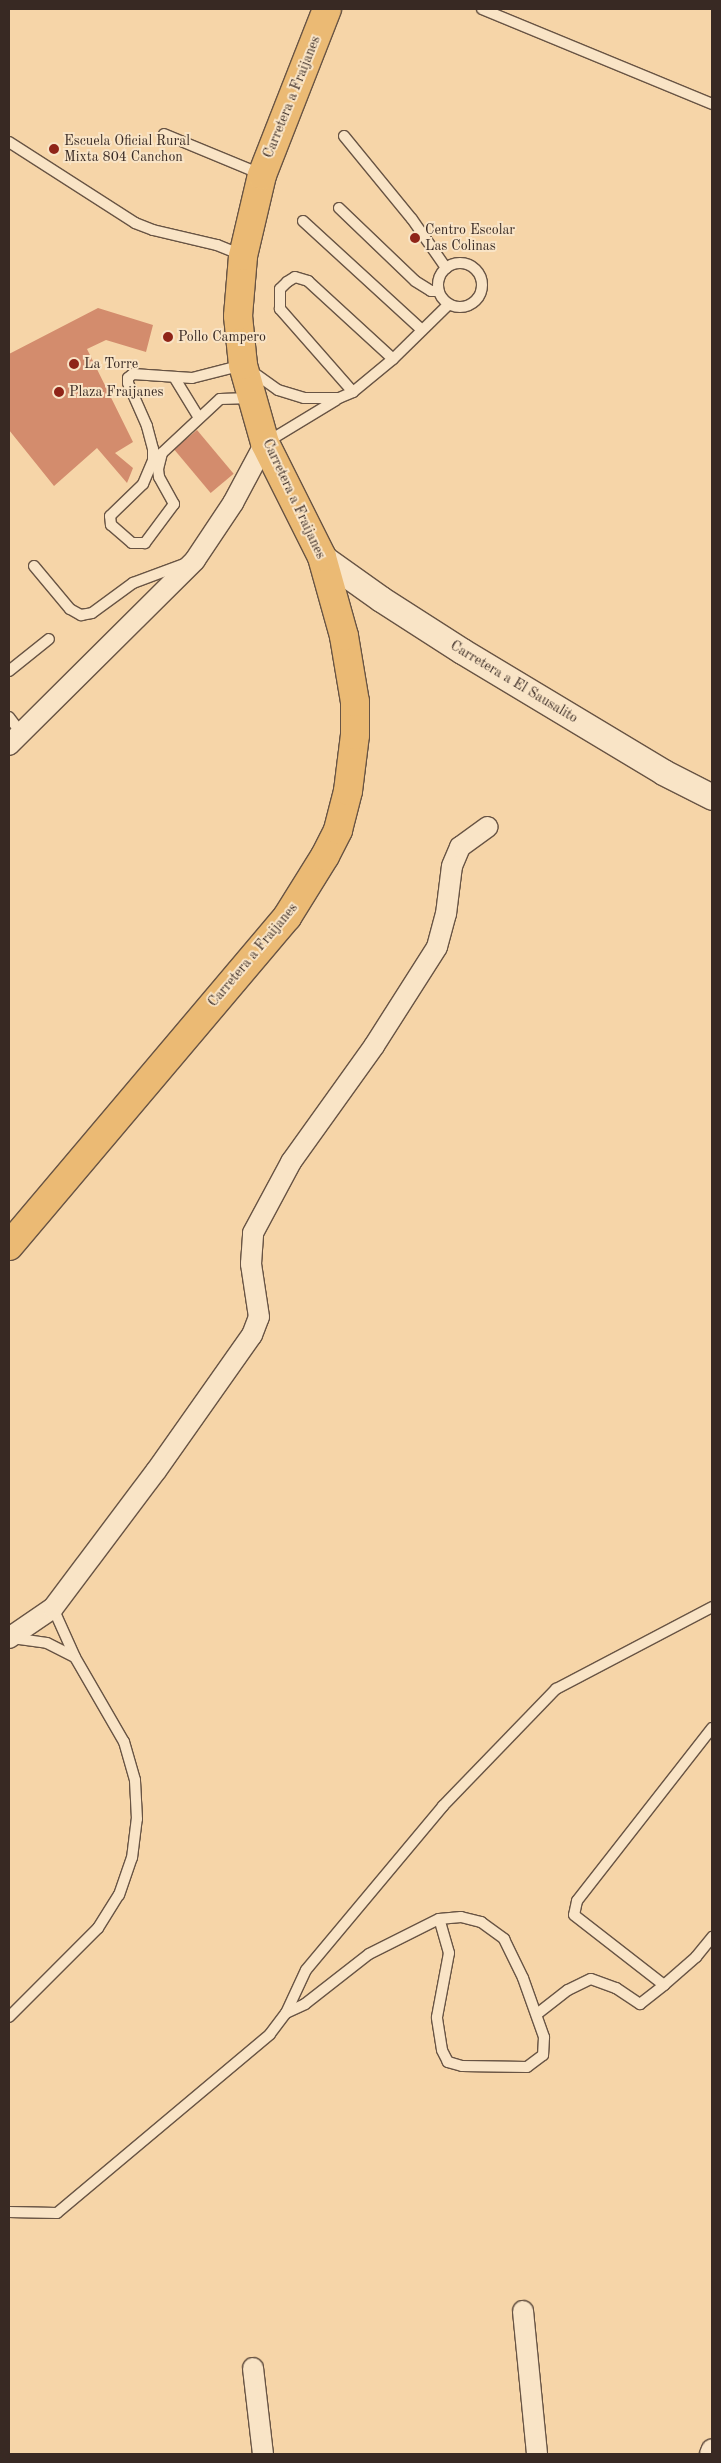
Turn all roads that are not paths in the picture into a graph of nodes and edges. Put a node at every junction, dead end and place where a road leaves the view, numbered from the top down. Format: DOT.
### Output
graph roads {
  1 [pos="327,9"];
  2 [pos="482,9"];
  3 [pos="712,104"];
  4 [pos="164,134"];
  5 [pos="344,136"];
  6 [pos="9,142"];
  7 [pos="262,174"];
  8 [pos="338,208"];
  9 [pos="303,221"];
  10 [pos="243,256"];
  11 [pos="446,268"];
  12 [pos="438,291"];
  13 [pos="449,304"];
  14 [pos="422,330"];
  15 [pos="393,359"];
  16 [pos="244,365"];
  17 [pos="174,377"];
  18 [pos="353,392"];
  19 [pos="252,398"];
  20 [pos="338,398"];
  21 [pos="199,418"];
  22 [pos="265,442"];
  23 [pos="322,557"];
  24 [pos="195,560"];
  25 [pos="34,566"];
  26 [pos="49,639"];
  27 [pos="9,671"];
  28 [pos="9,718"];
  29 [pos="15,739"];
  30 [pos="712,796"];
  31 [pos="488,827"];
  32 [pos="9,1246"];
  33 [pos="712,1607"];
  34 [pos="53,1608"];
  35 [pos="10,1638"];
  36 [pos="75,1657"];
  37 [pos="712,1728"];
  38 [pos="439,1919"];
  39 [pos="712,1937"];
  40 [pos="664,1986"];
  41 [pos="286,2013"];
  42 [pos="537,2014"];
  43 [pos="9,2017"];
  44 [pos="9,2212"];
  45 [pos="522,2311"];
  46 [pos="253,2368"];
  47 [pos="712,2449"];
  48 [pos="263,2454"];
  49 [pos="537,2454"];
  50 [pos="710,2454"];
  1 -- 7 [label="main road, Carretera a Fraijanes"];
  2 -- 3 [label="lane"];
  4 -- 7 [label="lane"];
  5 -- 11 [label="lane"];
  6 -- 10 [label="lane"];
  7 -- 10 [label="main road, Carretera a Fraijanes"];
  8 -- 12 [label="lane"];
  9 -- 14 [label="lane"];
  10 -- 16 [label="main road, Carretera a Fraijanes"];
  11 -- 12 [label="lane"];
  11 -- 13 [label="lane"];
  12 -- 13 [label="lane"];
  13 -- 14 [label="lane"];
  14 -- 15 [label="lane"];
  15 -- 18 [label="lane"];
  15 -- 18 [label="lane"];
  16 -- 17 [label="lane"];
  16 -- 19 [label="main road, Carretera a Fraijanes"];
  16 -- 20 [label="lane"];
  17 -- 21 [label="lane"];
  17 -- 21 [label="lane"];
  18 -- 20 [label="lane"];
  19 -- 21 [label="lane"];
  19 -- 22 [label="main road, Carretera a Fraijanes"];
  20 -- 22 [label="lane"];
  22 -- 23 [label="main road, Carretera a Fraijanes"];
  22 -- 24 [label="street"];
  23 -- 30 [label="street, Carretera a El Sausalito"];
  23 -- 32 [label="main road, Carretera a Fraijanes"];
  24 -- 25 [label="lane"];
  24 -- 29 [label="street"];
  26 -- 27 [label="lane"];
  28 -- 29 [label="lane"];
  31 -- 34 [label="street"];
  33 -- 41 [label="lane"];
  34 -- 35 [label="street"];
  34 -- 36 [label="lane"];
  35 -- 36 [label="lane"];
  36 -- 43 [label="lane"];
  37 -- 40 [label="lane"];
  38 -- 41 [label="lane"];
  38 -- 42 [label="lane"];
  38 -- 42 [label="lane"];
  39 -- 40 [label="lane"];
  40 -- 42 [label="lane"];
  41 -- 44 [label="lane"];
  45 -- 49 [label="street"];
  46 -- 48 [label="street"];
  47 -- 50 [label="street"];
}
